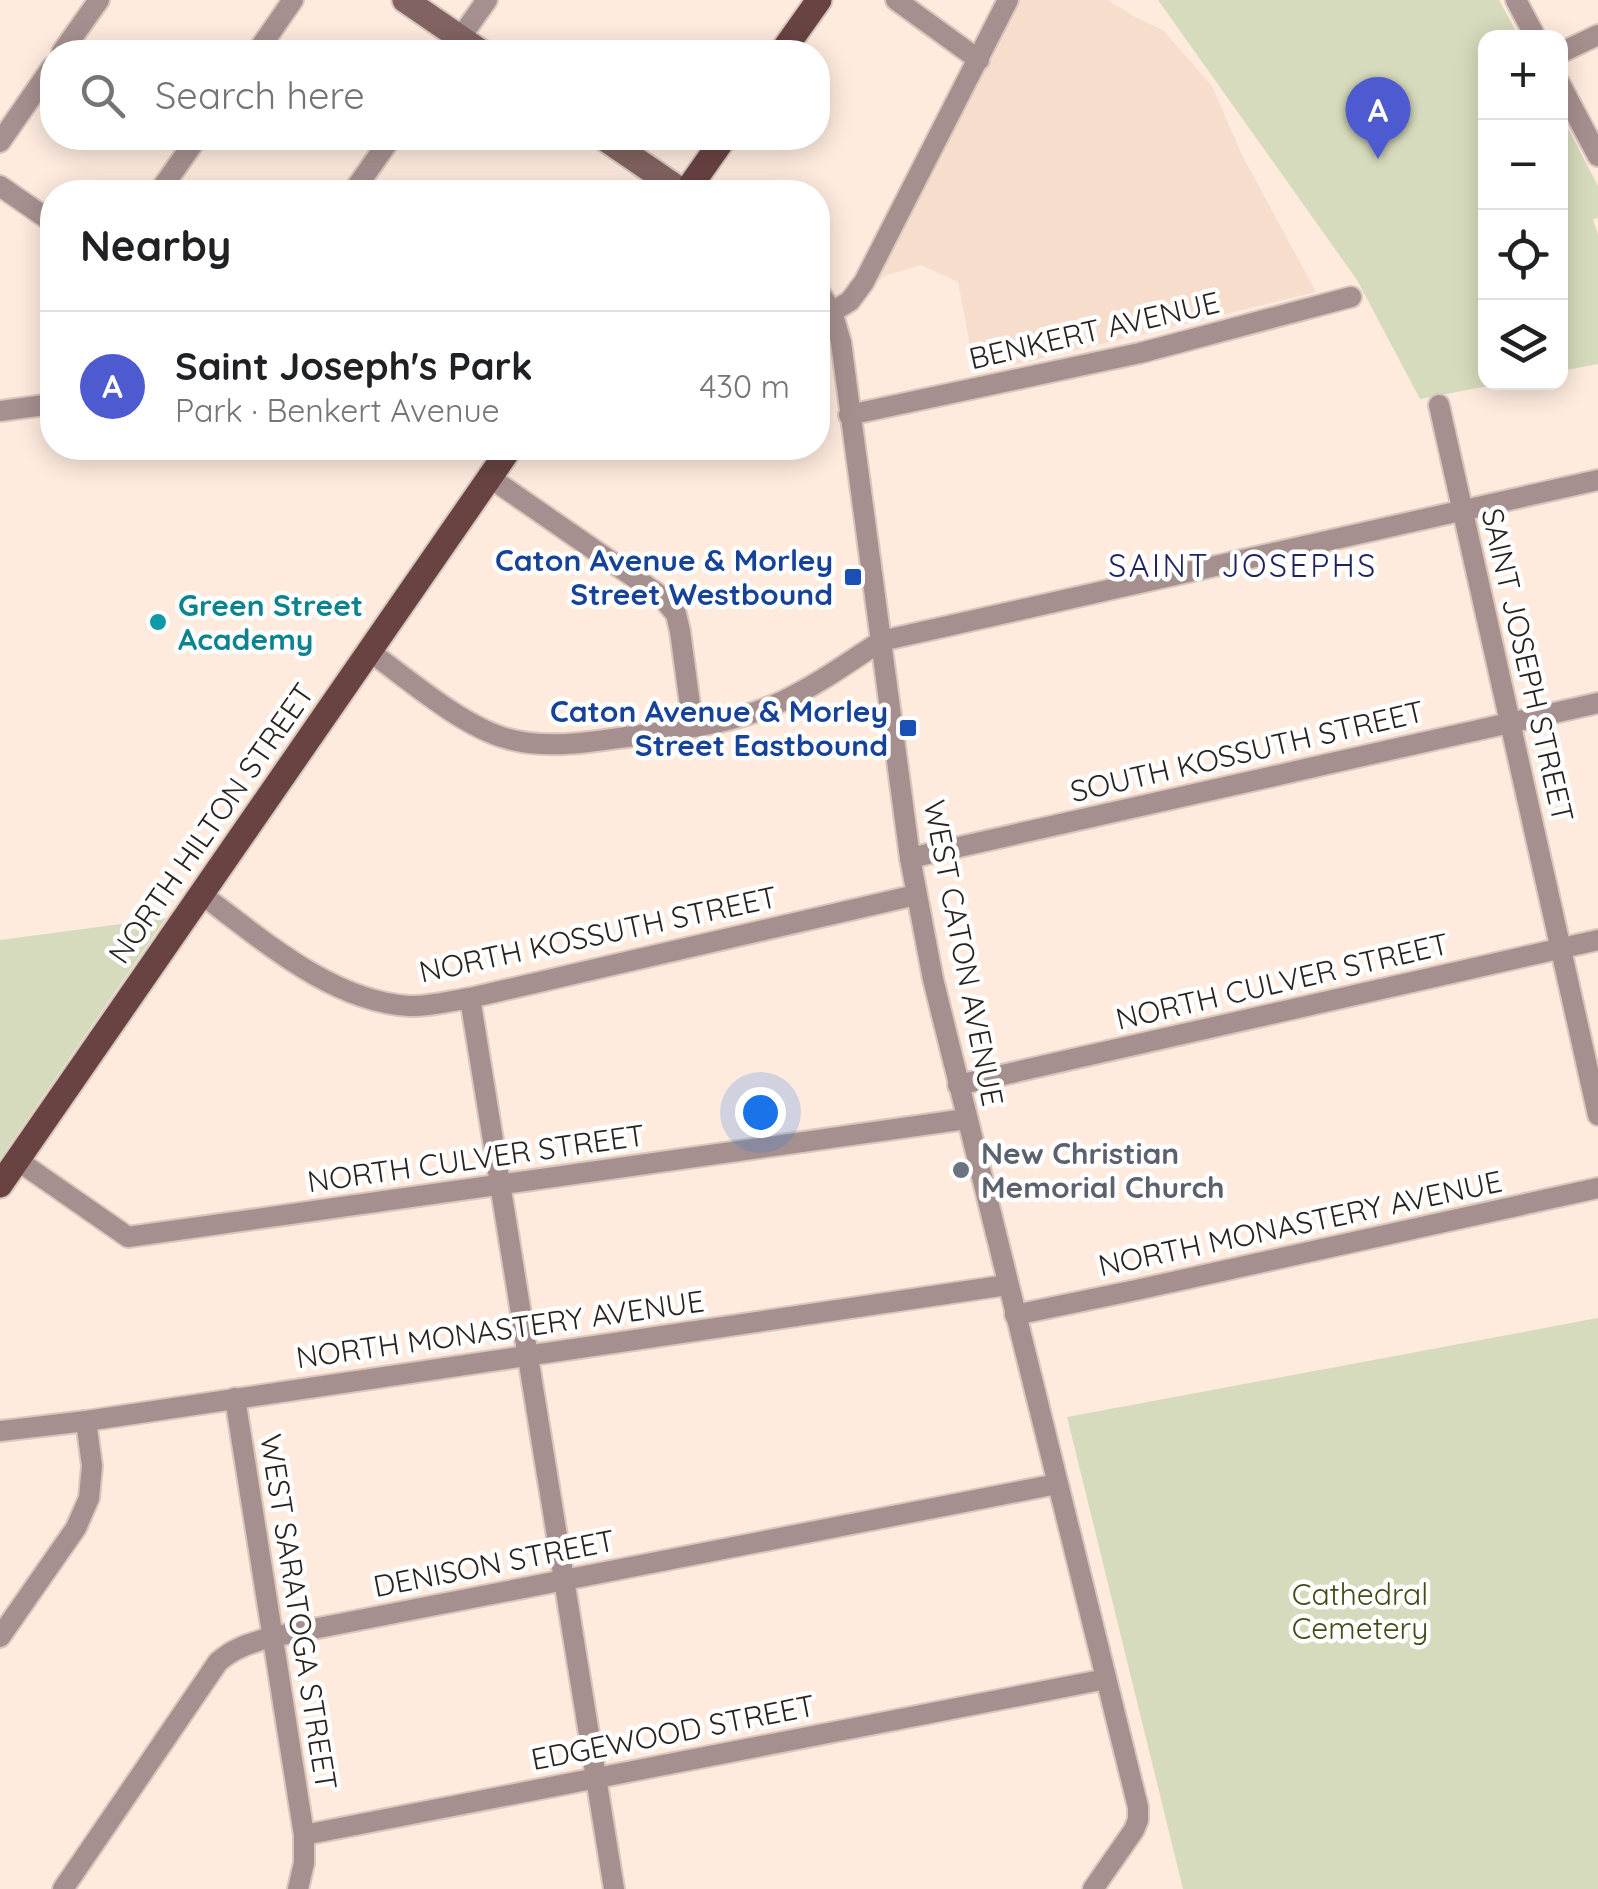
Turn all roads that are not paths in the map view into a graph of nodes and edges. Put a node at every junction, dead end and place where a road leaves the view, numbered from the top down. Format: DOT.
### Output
graph roads {
  1 [pos="99,0"];
  2 [pos="293,0"];
  3 [pos="405,0"];
  4 [pos="487,0"];
  5 [pos="819,0"];
  6 [pos="896,0"];
  7 [pos="1008,0"];
  8 [pos="1516,0"];
  9 [pos="1532,30"];
  10 [pos="1598,34"];
  11 [pos="71,40"];
  12 [pos="265,40"];
  13 [pos="454,40"];
  14 [pos="468,40"];
  15 [pos="791,40"];
  16 [pos="1568,50"];
  17 [pos="979,60"];
  18 [pos="40,84"];
  19 [pos="1568,99"];
  20 [pos="0,142"];
  21 [pos="189,150"];
  22 [pos="383,150"];
  23 [pos="622,150"];
  24 [pos="715,150"];
  25 [pos="1598,156"];
  26 [pos="168,180"];
  27 [pos="361,180"];
  28 [pos="666,180"];
  29 [pos="693,180"];
  30 [pos="0,186"];
  31 [pos="40,214"];
  32 [pos="1351,297"];
  33 [pos="830,309"];
  34 [pos="832,312"];
  35 [pos="1439,405"];
  36 [pos="40,406"];
  37 [pos="0,411"];
  38 [pos="849,415"];
  39 [pos="501,460"];
  40 [pos="489,477"];
  41 [pos="1598,480"];
  42 [pos="1462,510"];
  43 [pos="881,641"];
  44 [pos="369,652"];
  45 [pos="1598,703"];
  46 [pos="1510,722"];
  47 [pos="693,727"];
  48 [pos="910,858"];
  49 [pos="201,894"];
  50 [pos="916,895"];
  51 [pos="1598,940"];
  52 [pos="1561,949"];
  53 [pos="470,998"];
  54 [pos="958,1085"];
  55 [pos="1598,1115"];
  56 [pos="966,1119"];
  57 [pos="17,1160"];
  58 [pos="500,1184"];
  59 [pos="0,1185"];
  60 [pos="1598,1188"];
  61 [pos="1008,1285"];
  62 [pos="1015,1315"];
  63 [pos="528,1356"];
  64 [pos="235,1398"];
  65 [pos="86,1421"];
  66 [pos="0,1431"];
  67 [pos="1058,1484"];
  68 [pos="564,1581"];
  69 [pos="0,1637"];
  70 [pos="272,1637"];
  71 [pos="1106,1679"];
  72 [pos="596,1777"];
  73 [pos="304,1836"];
  74 [pos="63,1889"];
  75 [pos="298,1889"];
  76 [pos="614,1889"];
  77 [pos="1093,1889"];
  1 -- 11 [label="street"];
  2 -- 12 [label="street"];
  3 -- 13 [label="main road"];
  4 -- 14 [label="street"];
  5 -- 15 [label="main road"];
  6 -- 17 [label="street"];
  7 -- 17 [label="street"];
  8 -- 9 [label="street"];
  10 -- 16 [label="street"];
  17 -- 34 [label="street"];
  18 -- 20 [label="street"];
  19 -- 25 [label="street"];
  21 -- 26 [label="street"];
  22 -- 27 [label="street"];
  23 -- 28 [label="main road"];
  24 -- 29 [label="main road"];
  30 -- 31 [label="street"];
  32 -- 38 [label="street, BENKERT AVENUE"];
  33 -- 34 [label="street, WEST CATON AVENUE"];
  34 -- 38 [label="street, WEST CATON AVENUE"];
  35 -- 42 [label="street, SAINT JOSEPH STREET"];
  36 -- 37 [label="street"];
  38 -- 43 [label="street, WEST CATON AVENUE"];
  39 -- 40 [label="main road, NORTH HILTON STREET"];
  40 -- 44 [label="main road, NORTH HILTON STREET"];
  40 -- 47 [label="street"];
  41 -- 42 [label="street"];
  42 -- 43 [label="street"];
  42 -- 46 [label="street, SAINT JOSEPH STREET"];
  43 -- 47 [label="street"];
  43 -- 48 [label="street, WEST CATON AVENUE"];
  44 -- 47 [label="street"];
  44 -- 49 [label="main road, NORTH HILTON STREET"];
  45 -- 46 [label="street, SOUTH KOSSUTH STREET"];
  46 -- 48 [label="street, SOUTH KOSSUTH STREET"];
  46 -- 52 [label="street, SAINT JOSEPH STREET"];
  48 -- 50 [label="street, WEST CATON AVENUE"];
  49 -- 53 [label="street, NORTH KOSSUTH STREET"];
  49 -- 57 [label="main road, NORTH HILTON STREET"];
  50 -- 53 [label="street, NORTH KOSSUTH STREET"];
  50 -- 54 [label="street, WEST CATON AVENUE"];
  51 -- 52 [label="street, NORTH CULVER STREET"];
  52 -- 54 [label="street, NORTH CULVER STREET"];
  52 -- 55 [label="street, SAINT JOSEPH STREET"];
  53 -- 58 [label="street"];
  54 -- 56 [label="street, WEST CATON AVENUE"];
  56 -- 58 [label="street, NORTH CULVER STREET"];
  56 -- 61 [label="street, WEST CATON AVENUE"];
  57 -- 58 [label="street, NORTH CULVER STREET"];
  57 -- 59 [label="main road, NORTH HILTON STREET"];
  58 -- 63 [label="street"];
  60 -- 62 [label="street, NORTH MONASTERY AVENUE"];
  61 -- 62 [label="street, WEST CATON AVENUE"];
  61 -- 63 [label="street, NORTH MONASTERY AVENUE"];
  62 -- 67 [label="street, WEST CATON AVENUE"];
  63 -- 64 [label="street, NORTH MONASTERY AVENUE"];
  63 -- 68 [label="street"];
  64 -- 65 [label="street, NORTH MONASTERY AVENUE"];
  64 -- 70 [label="street, WEST SARATOGA STREET"];
  65 -- 66 [label="street, NORTH MONASTERY AVENUE"];
  65 -- 69 [label="street"];
  67 -- 68 [label="street, DENISON STREET"];
  67 -- 71 [label="street, WEST CATON AVENUE"];
  68 -- 70 [label="street, DENISON STREET"];
  68 -- 72 [label="street"];
  70 -- 73 [label="street, WEST SARATOGA STREET"];
  70 -- 74 [label="street, DENISON STREET"];
  71 -- 72 [label="street, EDGEWOOD STREET"];
  71 -- 77 [label="street, WEST CATON AVENUE"];
  72 -- 73 [label="street, EDGEWOOD STREET"];
  72 -- 76 [label="street"];
  73 -- 75 [label="street"];
}
